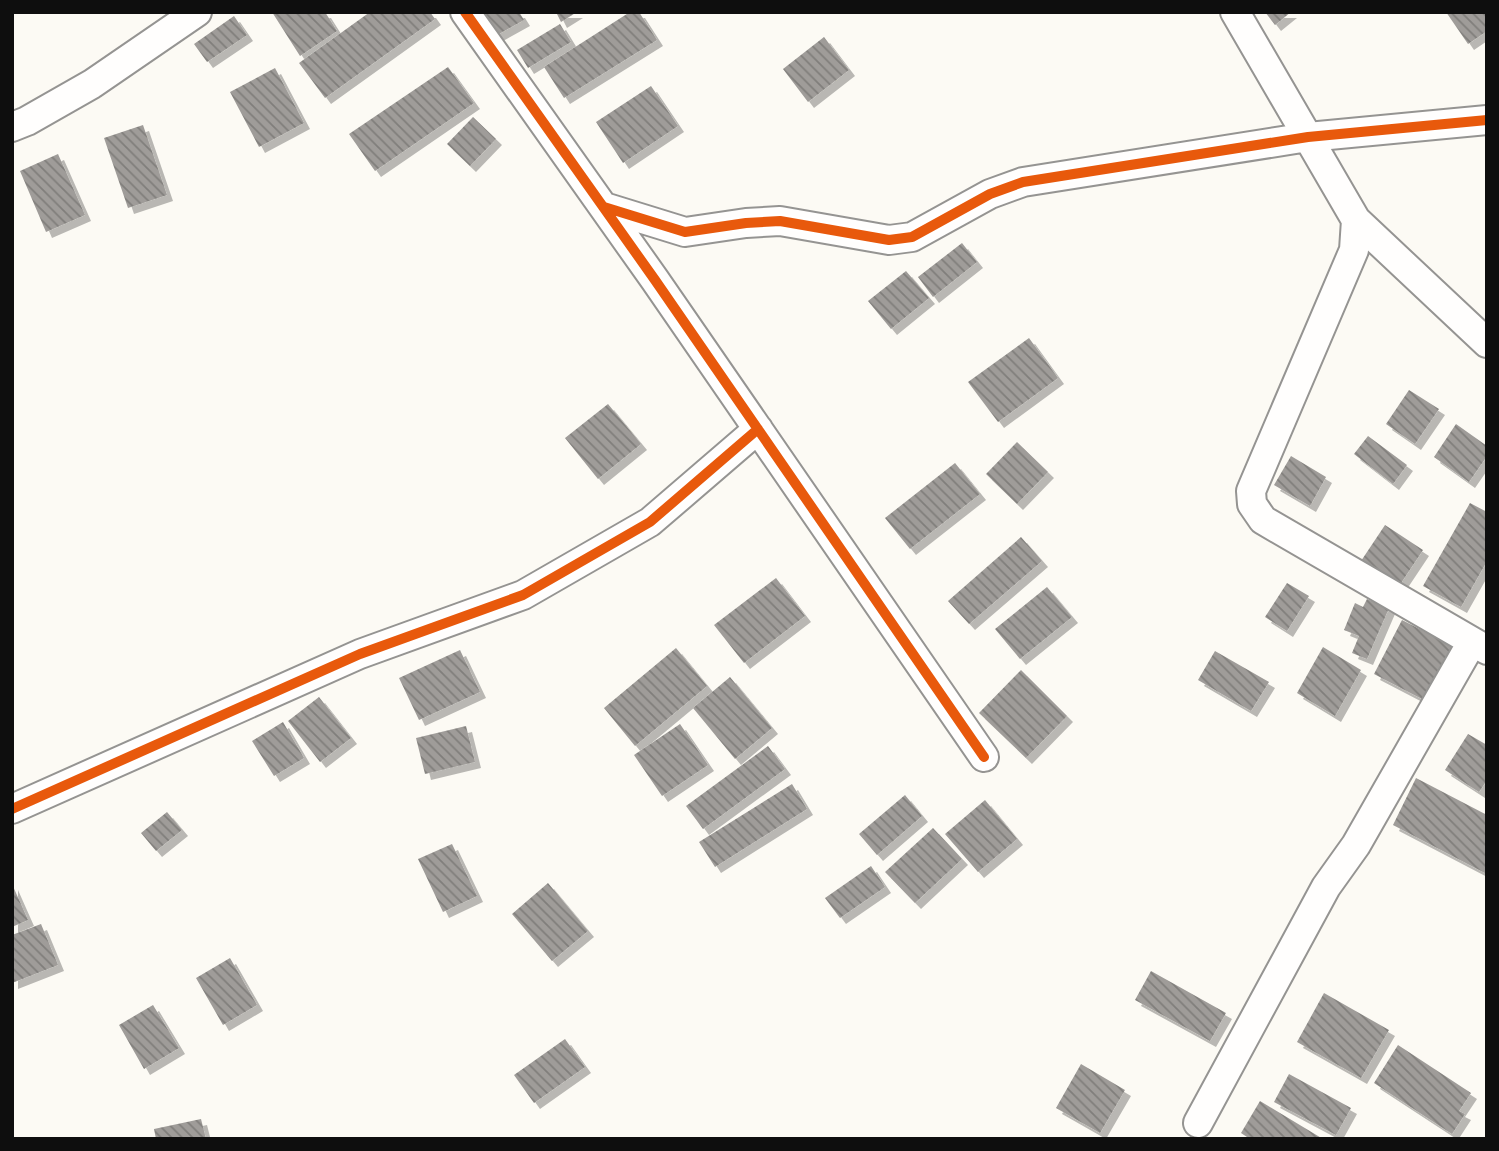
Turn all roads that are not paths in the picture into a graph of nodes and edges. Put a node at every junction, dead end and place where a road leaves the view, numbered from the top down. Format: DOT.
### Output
graph roads {
  1 [pos="197,12"];
  2 [pos="465,12"];
  3 [pos="1235,12"];
  4 [pos="1487,120"];
  5 [pos="12,127"];
  6 [pos="1308,137"];
  7 [pos="604,207"];
  8 [pos="1356,220"];
  9 [pos="1487,343"];
  10 [pos="758,429"];
  11 [pos="1479,646"];
  12 [pos="984,757"];
  13 [pos="12,809"];
  14 [pos="1198,1123"];
  1 -- 5 [label="street"];
  2 -- 7 [label="street"];
  3 -- 6 [label="street"];
  4 -- 6 [label="street"];
  6 -- 7 [label="street"];
  6 -- 8 [label="street"];
  7 -- 10 [label="street"];
  8 -- 9 [label="street"];
  8 -- 11 [label="street"];
  10 -- 12 [label="street"];
  10 -- 13 [label="street"];
  11 -- 14 [label="street"];
}
